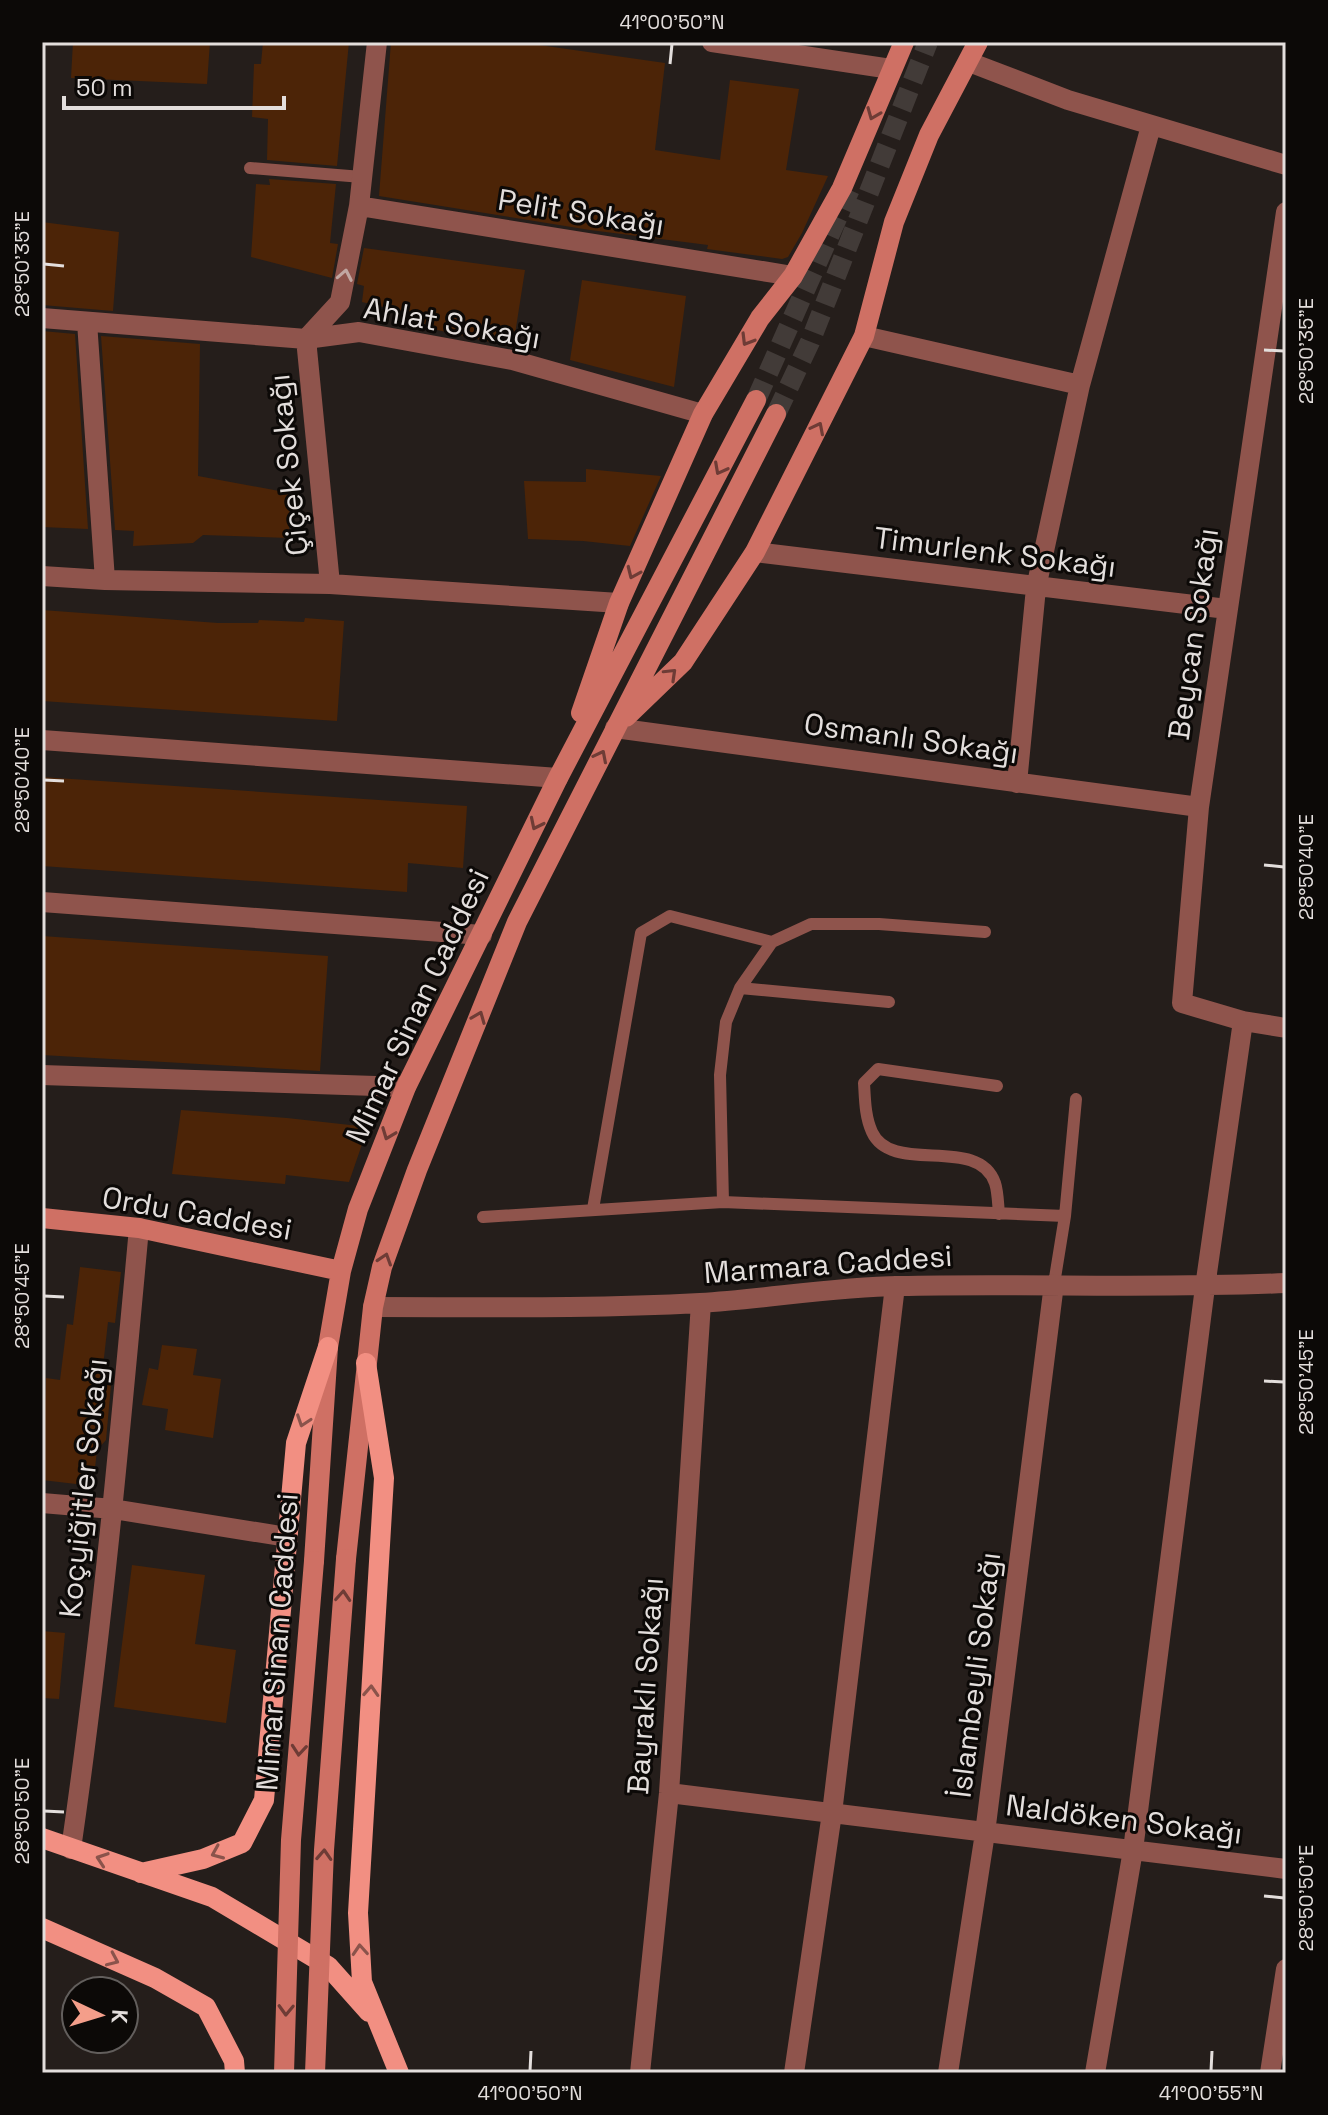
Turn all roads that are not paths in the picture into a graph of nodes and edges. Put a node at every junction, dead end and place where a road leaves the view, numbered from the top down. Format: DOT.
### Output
graph roads {
  1 [pos="377,42"];
  2 [pos="712,42"];
  3 [pos="904,42"];
  4 [pos="973,49"];
  5 [pos="891,69"];
  6 [pos="1151,126"];
  7 [pos="1286,165"];
  8 [pos="250,168"];
  9 [pos="362,177"];
  10 [pos="359,206"];
  11 [pos="1286,212"];
  12 [pos="1283,249"];
  13 [pos="793,276"];
  14 [pos="42,318"];
  15 [pos="87,322"];
  16 [pos="864,336"];
  17 [pos="306,339"];
  18 [pos="1080,385"];
  19 [pos="756,400"];
  20 [pos="703,414"];
  21 [pos="776,414"];
  22 [pos="755,552"];
  23 [pos="42,576"];
  24 [pos="105,580"];
  25 [pos="330,584"];
  26 [pos="1036,588"];
  27 [pos="619,603"];
  28 [pos="1227,609"];
  29 [pos="615,728"];
  30 [pos="42,740"];
  31 [pos="558,778"];
  32 [pos="1017,783"];
  33 [pos="1199,807"];
  34 [pos="42,902"];
  35 [pos="985,932"];
  36 [pos="482,935"];
  37 [pos="772,942"];
  38 [pos="740,988"];
  39 [pos="889,1002"];
  40 [pos="1243,1021"];
  41 [pos="1286,1028"];
  42 [pos="42,1075"];
  43 [pos="997,1086"];
  44 [pos="406,1087"];
  45 [pos="1076,1099"];
  46 [pos="723,1202"];
  47 [pos="593,1209"];
  48 [pos="999,1214"];
  49 [pos="1065,1216"];
  50 [pos="483,1217"];
  51 [pos="42,1218"];
  52 [pos="139,1228"];
  53 [pos="341,1271"];
  54 [pos="1286,1283"];
  55 [pos="1054,1284"];
  56 [pos="895,1286"];
  57 [pos="1205,1287"];
  58 [pos="701,1303"];
  59 [pos="373,1307"];
  60 [pos="328,1347"];
  61 [pos="366,1363"];
  62 [pos="42,1503"];
  63 [pos="113,1509"];
  64 [pos="287,1537"];
  65 [pos="669,1793"];
  66 [pos="832,1813"];
  67 [pos="985,1833"];
  68 [pos="42,1838"];
  69 [pos="71,1849"];
  70 [pos="1133,1850"];
  71 [pos="1286,1869"];
  72 [pos="141,1873"];
  73 [pos="42,1928"];
  74 [pos="1286,1969"];
  75 [pos="380,2025"];
  76 [pos="235,2073"];
  77 [pos="284,2073"];
  78 [pos="315,2073"];
  79 [pos="399,2073"];
  80 [pos="410,2073"];
  81 [pos="640,2073"];
  82 [pos="794,2073"];
  83 [pos="948,2073"];
  84 [pos="1095,2073"];
  85 [pos="1270,2073"];
  1 -- 9 [label="street"];
  2 -- 5 [label="street"];
  3 -- 5 [label="main road"];
  4 -- 6 [label="street"];
  4 -- 16 [label="main road"];
  5 -- 13 [label="main road, one-way"];
  6 -- 7 [label="street"];
  6 -- 18 [label="street"];
  8 -- 9 [label="lane"];
  9 -- 10 [label="street"];
  10 -- 13 [label="street, Pelit Sokağı"];
  17 -- 10 [label="street, one-way"];
  11 -- 12 [label="street, Beycan Sokağı"];
  12 -- 28 [label="street, Beycan Sokağı"];
  13 -- 20 [label="main road, one-way"];
  14 -- 15 [label="street, Ahlat Sokağı"];
  15 -- 17 [label="street, Ahlat Sokağı"];
  15 -- 24 [label="street"];
  16 -- 18 [label="street"];
  22 -- 16 [label="main road, one-way"];
  17 -- 20 [label="street, Ahlat Sokağı"];
  17 -- 25 [label="street, Çiçek Sokağı"];
  18 -- 26 [label="street"];
  19 -- 31 [label="main road, Mimar Sinan Caddesi, one-way"];
  20 -- 27 [label="main road, one-way"];
  21 -- 29 [label="main road, Mimar Sinan Caddesi"];
  22 -- 26 [label="street, Timurlenk Sokağı"];
  29 -- 22 [label="main road, one-way"];
  23 -- 24 [label="street"];
  24 -- 25 [label="street"];
  25 -- 27 [label="street"];
  26 -- 28 [label="street, Timurlenk Sokağı"];
  26 -- 32 [label="street"];
  27 -- 31 [label="main road"];
  28 -- 33 [label="street, Beycan Sokağı"];
  29 -- 32 [label="street, Osmanlı Sokağı"];
  59 -- 29 [label="main road, Mimar Sinan Caddesi, one-way"];
  30 -- 31 [label="street"];
  31 -- 36 [label="main road, Mimar Sinan Caddesi, one-way"];
  32 -- 33 [label="street, Osmanlı Sokağı"];
  33 -- 40 [label="street, Beycan Sokağı"];
  34 -- 36 [label="street"];
  35 -- 37 [label="lane"];
  36 -- 44 [label="main road, Mimar Sinan Caddesi"];
  37 -- 38 [label="lane"];
  37 -- 47 [label="lane"];
  38 -- 39 [label="lane"];
  38 -- 46 [label="lane"];
  40 -- 41 [label="street"];
  40 -- 57 [label="street"];
  42 -- 44 [label="street"];
  43 -- 48 [label="lane"];
  44 -- 53 [label="main road, Mimar Sinan Caddesi, one-way"];
  45 -- 49 [label="lane"];
  46 -- 47 [label="lane"];
  46 -- 48 [label="lane"];
  47 -- 50 [label="lane"];
  48 -- 49 [label="lane"];
  49 -- 55 [label="lane"];
  51 -- 52 [label="main road, Ordu Caddesi"];
  52 -- 53 [label="main road, Ordu Caddesi"];
  52 -- 63 [label="street, Koçyiğitler Sokağı"];
  53 -- 60 [label="main road, Mimar Sinan Caddesi"];
  54 -- 57 [label="street, Marmara Caddesi"];
  55 -- 56 [label="street, Marmara Caddesi"];
  55 -- 57 [label="street, Marmara Caddesi"];
  55 -- 67 [label="street, İslambeyli Sokağı"];
  56 -- 58 [label="street, Marmara Caddesi"];
  56 -- 66 [label="street"];
  57 -- 70 [label="street"];
  58 -- 59 [label="street, Marmara Caddesi"];
  58 -- 65 [label="street, Bayraklı Sokağı"];
  59 -- 61 [label="main road, Mimar Sinan Caddesi"];
  60 -- 64 [label="main road, one-way"];
  60 -- 77 [label="main road, Mimar Sinan Caddesi, one-way, bridge"];
  75 -- 61 [label="main road, one-way"];
  78 -- 61 [label="main road, Mimar Sinan Caddesi, one-way, bridge"];
  62 -- 63 [label="street"];
  63 -- 64 [label="street"];
  63 -- 69 [label="street, Koçyiğitler Sokağı"];
  64 -- 72 [label="main road, one-way"];
  65 -- 66 [label="street, Naldöken Sokağı"];
  65 -- 81 [label="street, Bayraklı Sokağı"];
  66 -- 67 [label="street, Naldöken Sokağı"];
  66 -- 82 [label="street"];
  67 -- 70 [label="street, Naldöken Sokağı"];
  67 -- 83 [label="street, İslambeyli Sokağı"];
  68 -- 69 [label="main road"];
  72 -- 69 [label="main road, one-way"];
  70 -- 71 [label="street, Naldöken Sokağı"];
  70 -- 84 [label="street"];
  72 -- 75 [label="main road"];
  73 -- 76 [label="main road, one-way"];
  74 -- 85 [label="street"];
  75 -- 79 [label="main road"];
  75 -- 80 [label="main road"];
}
